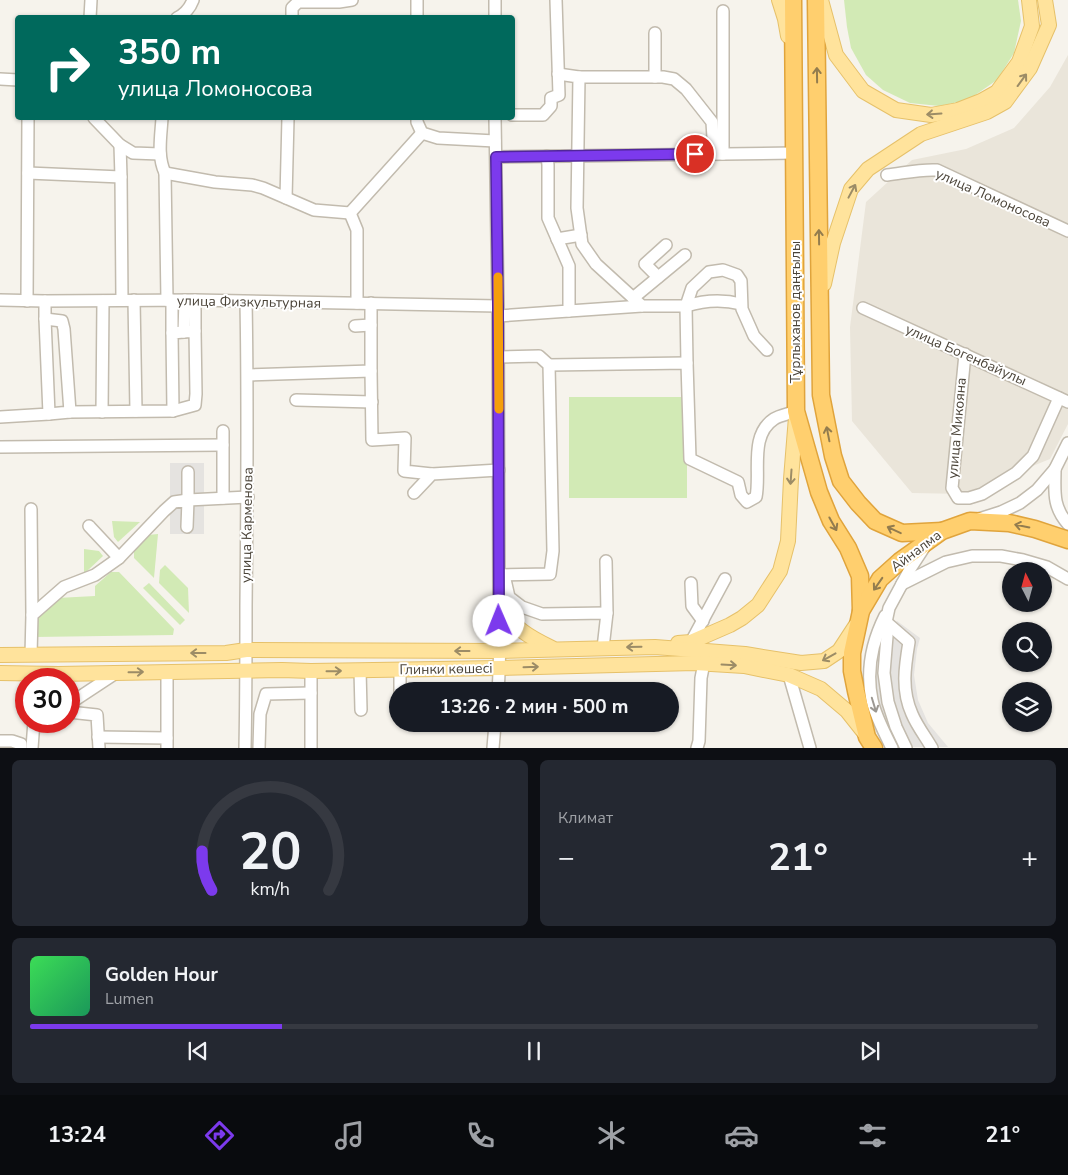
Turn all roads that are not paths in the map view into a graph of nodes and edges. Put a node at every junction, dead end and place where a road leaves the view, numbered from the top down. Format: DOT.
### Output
graph roads {
  1 [pos="91,0"];
  2 [pos="193,0"];
  3 [pos="352,0"];
  4 [pos="405,0"];
  5 [pos="417,0"];
  6 [pos="496,0"];
  7 [pos="556,0"];
  8 [pos="779,0"];
  9 [pos="794,0"];
  10 [pos="816,0"];
  11 [pos="821,0"];
  12 [pos="1028,0"];
  13 [pos="1045,0"];
  14 [pos="722,11"];
  15 [pos="90,15"];
  16 [pos="182,15"];
  17 [pos="292,15"];
  18 [pos="417,15"];
  19 [pos="496,15"];
  20 [pos="655,32"];
  21 [pos="794,71"];
  22 [pos="558,74"];
  23 [pos="579,77"];
  24 [pos="655,77"];
  25 [pos="0,79"];
  26 [pos="15,80"];
  27 [pos="984,107"];
  28 [pos="515,115"];
  29 [pos="28,120"];
  30 [pos="96,120"];
  31 [pos="162,120"];
  32 [pos="288,120"];
  33 [pos="417,120"];
  34 [pos="495,120"];
  35 [pos="422,133"];
  36 [pos="495,140"];
  37 [pos="120,145"];
  38 [pos="794,153"];
  39 [pos="160,154"];
  40 [pos="719,154"];
  41 [pos="547,156"];
  42 [pos="577,156"];
  43 [pos="496,157"];
  44 [pos="28,173"];
  45 [pos="165,173"];
  46 [pos="887,174"];
  47 [pos="121,177"];
  48 [pos="286,198"];
  49 [pos="350,213"];
  50 [pos="1068,231"];
  51 [pos="581,235"];
  52 [pos="557,239"];
  53 [pos="666,245"];
  54 [pos="685,255"];
  55 [pos="658,277"];
  56 [pos="633,298"];
  57 [pos="0,300"];
  58 [pos="103,300"];
  59 [pos="128,300"];
  60 [pos="170,300"];
  61 [pos="190,300"];
  62 [pos="27,301"];
  63 [pos="45,301"];
  64 [pos="246,302"];
  65 [pos="357,303"];
  66 [pos="371,303"];
  67 [pos="741,304"];
  68 [pos="820,305"];
  69 [pos="642,306"];
  70 [pos="686,306"];
  71 [pos="863,308"];
  72 [pos="498,311"];
  73 [pos="569,312"];
  74 [pos="45,319"];
  75 [pos="371,325"];
  76 [pos="355,326"];
  77 [pos="190,332"];
  78 [pos="172,333"];
  79 [pos="767,350"];
  80 [pos="964,354"];
  81 [pos="499,357"];
  82 [pos="687,363"];
  83 [pos="549,365"];
  84 [pos="371,371"];
  85 [pos="248,375"];
  86 [pos="296,400"];
  87 [pos="1064,400"];
  88 [pos="372,402"];
  89 [pos="173,411"];
  90 [pos="796,411"];
  91 [pos="70,412"];
  92 [pos="102,412"];
  93 [pos="136,412"];
  94 [pos="50,414"];
  95 [pos="0,417"];
  96 [pos="223,431"];
  97 [pos="1068,443"];
  98 [pos="223,445"];
  99 [pos="0,447"];
  100 [pos="1055,469"];
  101 [pos="499,470"];
  102 [pos="188,472"];
  103 [pos="432,474"];
  104 [pos="414,493"];
  105 [pos="248,497"];
  106 [pos="223,498"];
  107 [pos="188,500"];
  108 [pos="31,509"];
  109 [pos="970,522"];
  110 [pos="1068,524"];
  111 [pos="90,526"];
  112 [pos="188,527"];
  113 [pos="936,535"];
  114 [pos="1068,540"];
  115 [pos="119,558"];
  116 [pos="606,561"];
  117 [pos="502,575"];
  118 [pos="726,579"];
  119 [pos="1068,579"];
  120 [pos="690,583"];
  121 [pos="902,584"];
  122 [pos="499,606"];
  123 [pos="889,608"];
  124 [pos="607,613"];
  125 [pos="32,615"];
  126 [pos="860,615"];
  127 [pos="703,621"];
  128 [pos="886,622"];
  129 [pos="691,642"];
  130 [pos="655,647"];
  131 [pos="603,648"];
  132 [pos="555,649"];
  133 [pos="246,650"];
  134 [pos="500,651"];
  135 [pos="0,655"];
  136 [pos="31,655"];
  137 [pos="704,663"];
  138 [pos="500,668"];
  139 [pos="360,670"];
  140 [pos="400,670"];
  141 [pos="247,671"];
  142 [pos="311,671"];
  143 [pos="167,672"];
  144 [pos="0,673"];
  145 [pos="116,673"];
  146 [pos="15,674"];
  147 [pos="80,675"];
  148 [pos="789,675"];
  149 [pos="400,682"];
  150 [pos="499,682"];
  151 [pos="311,692"];
  152 [pos="80,697"];
  153 [pos="361,710"];
  154 [pos="80,713"];
  155 [pos="494,732"];
  156 [pos="33,733"];
  157 [pos="0,741"];
  158 [pos="99,742"];
  159 [pos="871,742"];
  160 [pos="167,743"];
  161 [pos="21,748"];
  162 [pos="32,748"];
  163 [pos="245,748"];
  164 [pos="259,748"];
  165 [pos="311,748"];
  166 [pos="493,748"];
  167 [pos="697,748"];
  168 [pos="810,748"];
  169 [pos="892,748"];
  170 [pos="906,748"];
  171 [pos="932,748"];
  1 -- 15 [label="street"];
  2 -- 16 [label="street"];
  3 -- 17 [label="street"];
  4 -- 5 [label="street"];
  5 -- 18 [label="street"];
  6 -- 19 [label="street"];
  7 -- 22 [label="street"];
  8 -- 21 [label="main road"];
  9 -- 21 [label="highway, Тұрлыханов даңғылы"];
  68 -- 10 [label="highway, Тұрлыханов даңғылы, one-way"];
  27 -- 11 [label="main road, one-way"];
  12 -- 27 [label="main road"];
  27 -- 13 [label="main road, one-way"];
  14 -- 40 [label="street"];
  20 -- 24 [label="street"];
  21 -- 38 [label="highway, Тұрлыханов даңғылы"];
  22 -- 23 [label="street"];
  22 -- 28 [label="street"];
  23 -- 24 [label="street"];
  23 -- 42 [label="street"];
  24 -- 40 [label="street"];
  25 -- 26 [label="street"];
  68 -- 27 [label="main road, one-way"];
  29 -- 44 [label="street"];
  30 -- 37 [label="street"];
  31 -- 39 [label="street"];
  32 -- 48 [label="street"];
  33 -- 35 [label="street"];
  34 -- 36 [label="street"];
  35 -- 36 [label="street"];
  35 -- 49 [label="street"];
  36 -- 43 [label="street"];
  37 -- 39 [label="street"];
  37 -- 47 [label="street"];
  38 -- 40 [label="street"];
  38 -- 90 [label="highway, Тұрлыханов даңғылы"];
  39 -- 45 [label="street"];
  40 -- 42 [label="street"];
  41 -- 42 [label="street"];
  41 -- 43 [label="street"];
  41 -- 52 [label="street"];
  42 -- 51 [label="street"];
  43 -- 72 [label="street"];
  44 -- 47 [label="street"];
  44 -- 62 [label="street"];
  45 -- 48 [label="street"];
  45 -- 60 [label="street"];
  46 -- 50 [label="street, улица Ломоносова"];
  47 -- 59 [label="street"];
  48 -- 49 [label="street"];
  49 -- 65 [label="street"];
  51 -- 52 [label="street"];
  51 -- 56 [label="street"];
  52 -- 73 [label="street"];
  53 -- 55 [label="street"];
  54 -- 55 [label="street"];
  55 -- 56 [label="street"];
  56 -- 69 [label="street"];
  57 -- 62 [label="street, улица Физкультурная"];
  58 -- 59 [label="street, улица Физкультурная"];
  58 -- 63 [label="street, улица Физкультурная"];
  58 -- 92 [label="street"];
  59 -- 60 [label="street, улица Физкультурная"];
  59 -- 93 [label="street"];
  60 -- 61 [label="street, улица Физкультурная"];
  60 -- 78 [label="street"];
  61 -- 64 [label="street, улица Физкультурная"];
  61 -- 77 [label="street"];
  62 -- 63 [label="street, улица Физкультурная"];
  63 -- 74 [label="street"];
  64 -- 65 [label="street, улица Физкультурная"];
  64 -- 85 [label="street, улица Карменова"];
  65 -- 66 [label="street, улица Физкультурная"];
  66 -- 72 [label="street, улица Физкультурная"];
  66 -- 75 [label="street"];
  67 -- 70 [label="street, улица Физкультурная"];
  67 -- 70 [label="street"];
  67 -- 79 [label="street"];
  113 -- 68 [label="highway, Тұрлыханов даңғылы, one-way"];
  69 -- 70 [label="street, улица Физкультурная"];
  69 -- 73 [label="street, улица Физкультурная"];
  70 -- 82 [label="street"];
  71 -- 80 [label="street, улица Богенбайулы"];
  72 -- 73 [label="street, улица Физкультурная"];
  72 -- 81 [label="street"];
  74 -- 91 [label="street"];
  74 -- 94 [label="street"];
  75 -- 76 [label="street"];
  75 -- 84 [label="street"];
  77 -- 78 [label="street"];
  77 -- 89 [label="street"];
  78 -- 89 [label="street"];
  80 -- 87 [label="street, улица Богенбайулы"];
  80 -- 87 [label="street, улица Микояна"];
  81 -- 83 [label="street"];
  81 -- 101 [label="street"];
  82 -- 83 [label="street"];
  82 -- 90 [label="street"];
  83 -- 117 [label="street"];
  84 -- 85 [label="street"];
  84 -- 88 [label="street"];
  85 -- 105 [label="street, улица Карменова"];
  86 -- 88 [label="street"];
  88 -- 103 [label="street"];
  89 -- 93 [label="street"];
  90 -- 126 [label="highway, Тұрлыханов даңғылы, one-way"];
  90 -- 129 [label="main road, one-way"];
  91 -- 92 [label="street"];
  91 -- 94 [label="street"];
  92 -- 93 [label="street"];
  94 -- 95 [label="street"];
  96 -- 98 [label="street"];
  97 -- 100 [label="street"];
  98 -- 99 [label="street"];
  98 -- 106 [label="street"];
  100 -- 109 [label="street"];
  100 -- 110 [label="street"];
  101 -- 103 [label="street"];
  101 -- 117 [label="street"];
  102 -- 107 [label="street"];
  103 -- 104 [label="street"];
  105 -- 106 [label="street"];
  105 -- 133 [label="street, улица Карменова"];
  106 -- 107 [label="street"];
  107 -- 112 [label="street"];
  107 -- 115 [label="street"];
  108 -- 125 [label="street"];
  109 -- 113 [label="highway, Айналма"];
  114 -- 109 [label="highway, Айналма, one-way"];
  111 -- 115 [label="street"];
  113 -- 121 [label="street"];
  113 -- 126 [label="highway, Айналма, one-way"];
  115 -- 125 [label="street"];
  116 -- 124 [label="street"];
  117 -- 122 [label="street"];
  117 -- 124 [label="street"];
  118 -- 127 [label="street"];
  119 -- 121 [label="street"];
  120 -- 127 [label="street"];
  121 -- 123 [label="street"];
  122 -- 132 [label="main road"];
  122 -- 134 [label="street"];
  123 -- 128 [label="street"];
  123 -- 169 [label="street, one-way"];
  124 -- 131 [label="street"];
  125 -- 136 [label="street"];
  126 -- 130 [label="main road, Глинки көшесі, one-way"];
  126 -- 159 [label="highway, Айналма"];
  127 -- 129 [label="street"];
  128 -- 170 [label="street"];
  128 -- 171 [label="street"];
  129 -- 130 [label="main road"];
  130 -- 131 [label="main road, Глинки көшесі, one-way"];
  131 -- 132 [label="main road, Глинки көшесі"];
  132 -- 134 [label="main road, Глинки көшесі"];
  134 -- 133 [label="main road, Глинки көшесі, one-way"];
  133 -- 136 [label="main road, Глинки көшесі, one-way"];
  133 -- 141 [label="street, улица Карменова"];
  134 -- 138 [label="street"];
  135 -- 136 [label="main road, Глинки көшесі"];
  138 -- 137 [label="main road, Глинки көшесі, one-way"];
  137 -- 148 [label="main road, Глинки көшесі, one-way"];
  137 -- 167 [label="street"];
  138 -- 140 [label="main road, Глинки көшесі"];
  138 -- 150 [label="street"];
  139 -- 140 [label="main road, Глинки көшесі"];
  142 -- 139 [label="main road, Глинки көшесі, one-way"];
  139 -- 153 [label="street"];
  140 -- 149 [label="street"];
  141 -- 142 [label="main road, Глинки көшесі"];
  141 -- 143 [label="main road, Глинки көшесі"];
  141 -- 163 [label="street, улица Карменова"];
  142 -- 151 [label="street"];
  145 -- 143 [label="main road, Глинки көшесі, one-way"];
  143 -- 160 [label="street"];
  144 -- 146 [label="main road, Глинки көшесі"];
  145 -- 147 [label="main road, Глинки көшесі"];
  145 -- 152 [label="street"];
  148 -- 159 [label="main road, Глинки көшесі"];
  148 -- 168 [label="street"];
  151 -- 164 [label="street"];
  151 -- 165 [label="street"];
  154 -- 158 [label="street"];
  155 -- 166 [label="street"];
  156 -- 162 [label="street"];
  157 -- 161 [label="street"];
  158 -- 160 [label="street"];
}
